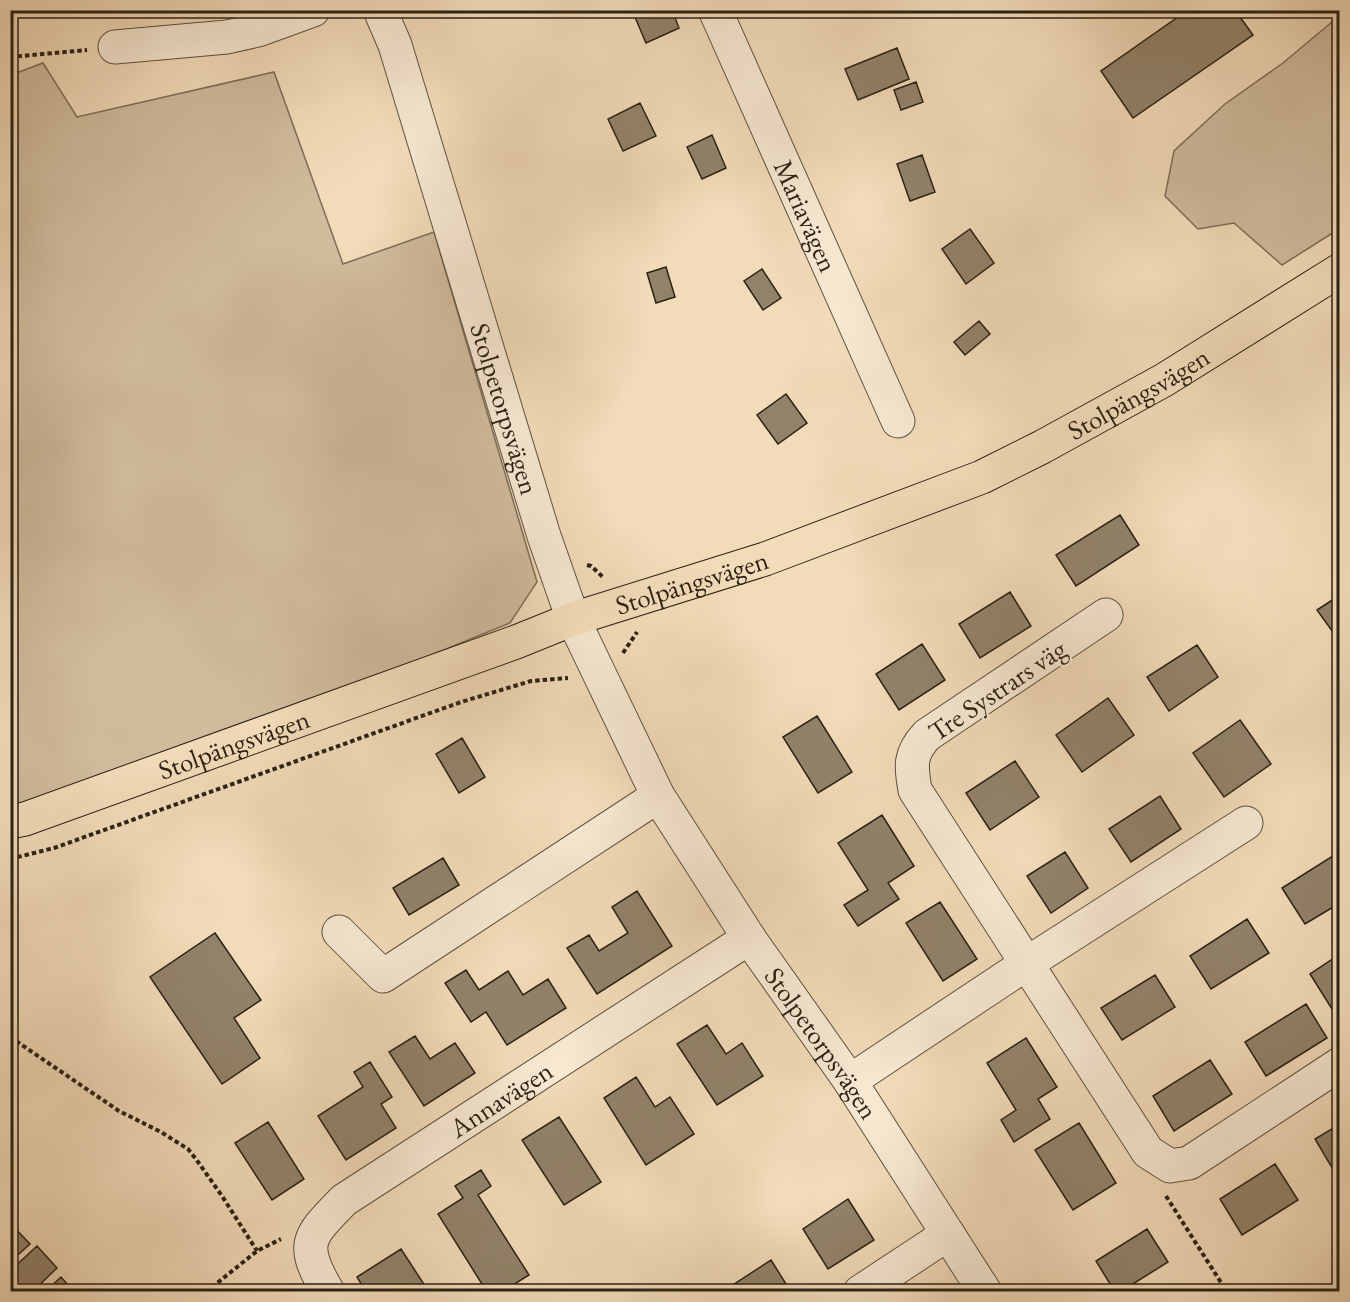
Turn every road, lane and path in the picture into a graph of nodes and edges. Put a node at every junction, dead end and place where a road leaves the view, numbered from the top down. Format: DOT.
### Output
graph roads {
  1 [pos="313,10"];
  2 [pos="380,10"];
  3 [pos="715,10"];
  4 [pos="115,47"];
  5 [pos="10,57"];
  6 [pos="1340,270"];
  7 [pos="898,421"];
  8 [pos="1106,615"];
  9 [pos="573,619"];
  10 [pos="658,796"];
  11 [pos="10,822"];
  12 [pos="1246,823"];
  13 [pos="339,932"];
  14 [pos="749,938"];
  15 [pos="1026,964"];
  16 [pos="10,1037"];
  17 [pos="1340,1064"];
  18 [pos="850,1081"];
  19 [pos="1170,1166"];
  20 [pos="317,1227"];
  21 [pos="948,1234"];
  22 [pos="257,1251"];
  23 [pos="206,1292"];
  24 [pos="328,1292"];
  25 [pos="860,1292"];
  26 [pos="985,1292"];
  27 [pos="1227,1292"];
  1 -- 4 [label="street"];
  2 -- 9 [label="street, Stolpetorpsvägen"];
  3 -- 7 [label="street, Mariavägen"];
  4 -- 5 [label="path"];
  6 -- 9 [label="main road, Stolpängsvägen"];
  8 -- 15 [label="street, Tre Systrars väg"];
  9 -- 10 [label="street, Stolpetorpsvägen"];
  9 -- 11 [label="main road, Stolpängsvägen"];
  10 -- 13 [label="street"];
  10 -- 14 [label="street, Stolpetorpsvägen"];
  12 -- 15 [label="street"];
  14 -- 18 [label="street, Stolpetorpsvägen"];
  14 -- 20 [label="street, Annavägen"];
  15 -- 18 [label="street"];
  15 -- 19 [label="street, Tre Systrars väg"];
  16 -- 22 [label="path"];
  17 -- 19 [label="street"];
  18 -- 21 [label="street, Stolpetorpsvägen"];
  19 -- 27 [label="path"];
  20 -- 22 [label="path"];
  20 -- 24 [label="street"];
  21 -- 25 [label="street"];
  21 -- 26 [label="street, Stolpetorpsvägen"];
  22 -- 23 [label="path"];
}
